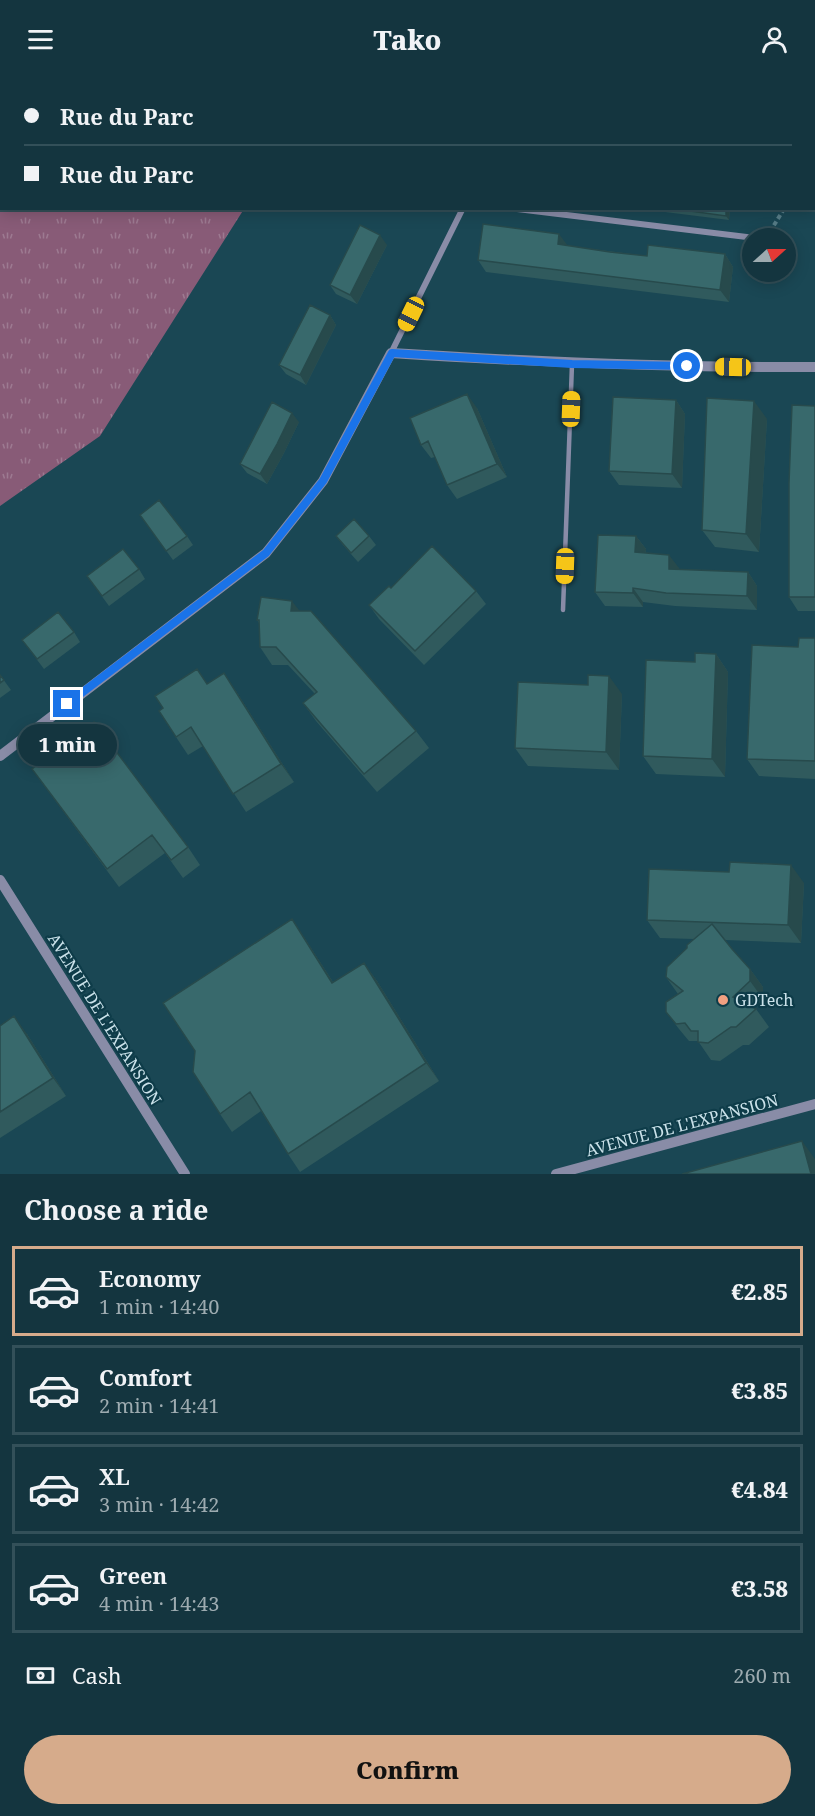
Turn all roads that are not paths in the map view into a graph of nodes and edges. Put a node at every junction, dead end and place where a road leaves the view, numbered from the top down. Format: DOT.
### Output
graph roads {
  1 [pos="462,210"];
  2 [pos="525,210"];
  3 [pos="742,236"];
  4 [pos="392,353"];
  5 [pos="572,364"];
  6 [pos="815,367"];
  7 [pos="563,610"];
  8 [pos="0,756"];
  9 [pos="0,880"];
  10 [pos="815,1104"];
  11 [pos="185,1174"];
  12 [pos="556,1174"];
  1 -- 4 [label="street"];
  2 -- 3 [label="street"];
  4 -- 5 [label="street"];
  4 -- 8 [label="street"];
  5 -- 6 [label="street"];
  5 -- 7 [label="lane"];
  9 -- 11 [label="street, AVENUE DE L'EXPANSION"];
  10 -- 12 [label="street, AVENUE DE L'EXPANSION"];
}
